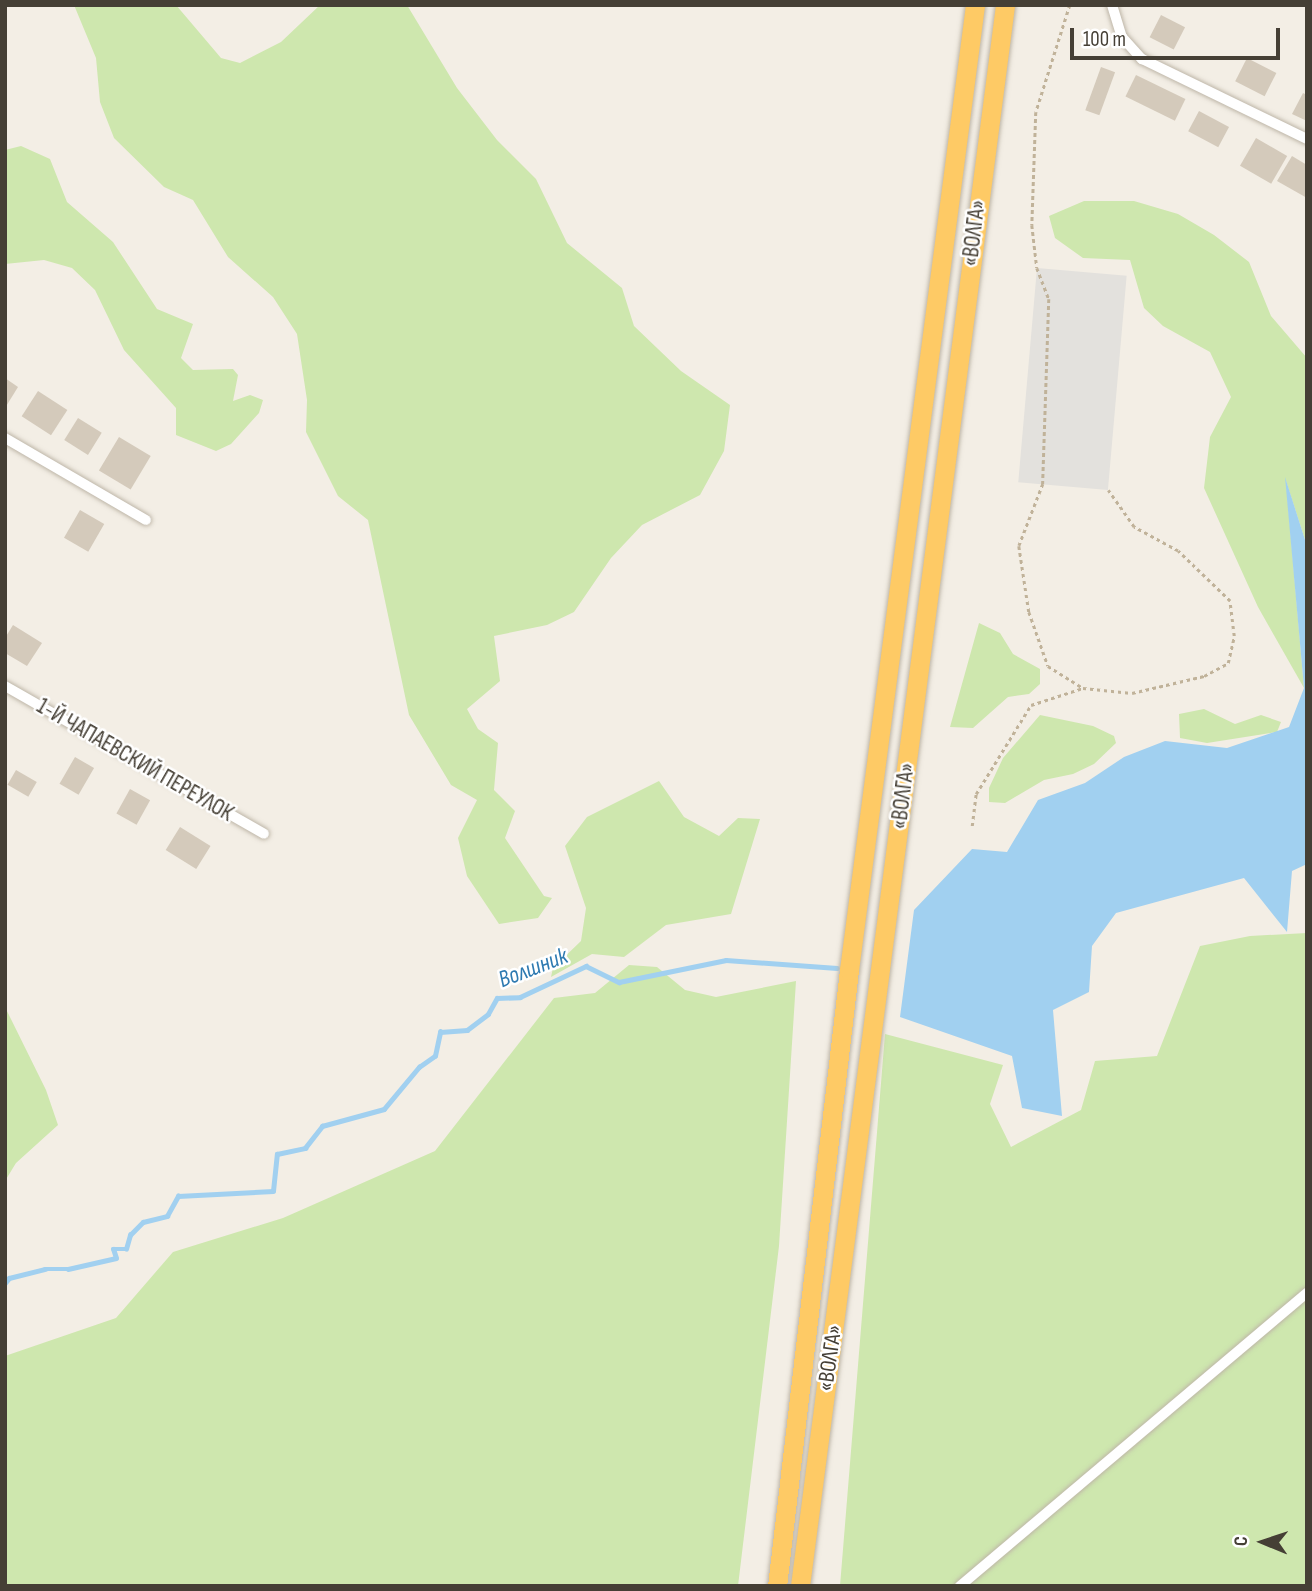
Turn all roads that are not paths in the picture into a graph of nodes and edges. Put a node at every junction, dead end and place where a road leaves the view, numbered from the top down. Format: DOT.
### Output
graph roads {
  1 [pos="975,5"];
  2 [pos="1005,5"];
  3 [pos="1112,5"];
  4 [pos="1307,139"];
  5 [pos="5,438"];
  6 [pos="146,520"];
  7 [pos="5,686"];
  8 [pos="264,835"];
  9 [pos="1307,1293"];
  10 [pos="777,1586"];
  11 [pos="800,1586"];
  12 [pos="960,1586"];
  1 -- 10 [label="highway, «ВОЛГА»"];
  2 -- 11 [label="highway, «ВОЛГА»"];
  3 -- 4 [label="street"];
  5 -- 6 [label="street"];
  7 -- 8 [label="street, 1-Й ЧАПАЕВСКИЙ ПЕРЕУЛОК"];
  9 -- 12 [label="street"];
}
